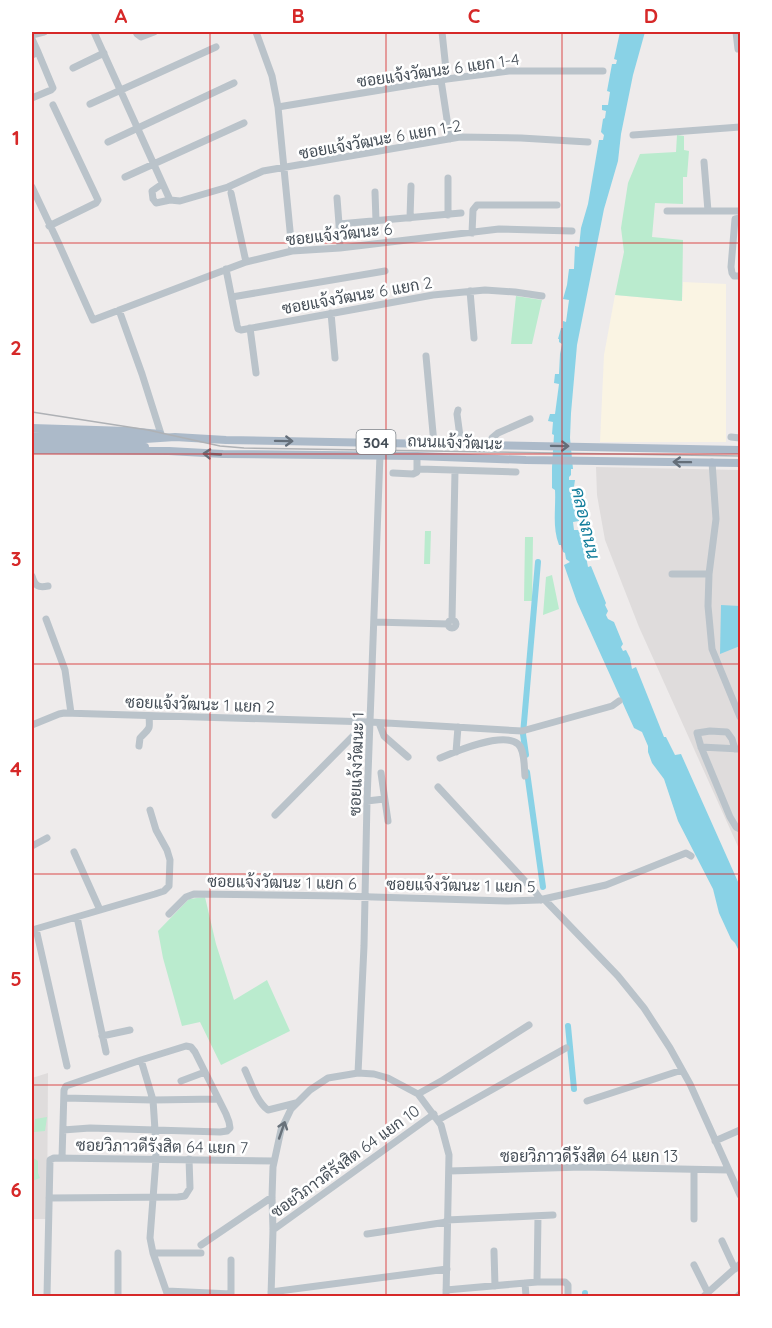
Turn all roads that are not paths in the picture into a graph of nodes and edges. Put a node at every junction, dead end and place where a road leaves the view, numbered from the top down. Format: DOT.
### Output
graph roads {
  1 [pos="44,32"];
  2 [pos="94,32"];
  3 [pos="136,32"];
  4 [pos="154,32"];
  5 [pos="266,32"];
  6 [pos="442,32"];
  7 [pos="736,32"];
  8 [pos="257,33"];
  9 [pos="32,35"];
  10 [pos="216,47"];
  11 [pos="738,50"];
  12 [pos="35,53"];
  13 [pos="104,53"];
  14 [pos="73,68"];
  15 [pos="603,71"];
  16 [pos="444,80"];
  17 [pos="234,83"];
  18 [pos="120,90"];
  19 [pos="32,98"];
  20 [pos="90,104"];
  21 [pos="53,105"];
  22 [pos="278,107"];
  23 [pos="244,123"];
  24 [pos="741,127"];
  25 [pos="137,128"];
  26 [pos="633,135"];
  27 [pos="450,139"];
  28 [pos="108,142"];
  29 [pos="588,142"];
  30 [pos="704,162"];
  31 [pos="153,164"];
  32 [pos="284,168"];
  33 [pos="125,177"];
  34 [pos="448,178"];
  35 [pos="162,184"];
  36 [pos="411,186"];
  37 [pos="32,187"];
  38 [pos="375,192"];
  39 [pos="231,193"];
  40 [pos="337,198"];
  41 [pos="170,200"];
  42 [pos="557,205"];
  43 [pos="667,211"];
  44 [pos="708,211"];
  45 [pos="741,211"];
  46 [pos="461,213"];
  47 [pos="448,215"];
  48 [pos="410,218"];
  49 [pos="741,218"];
  50 [pos="375,221"];
  51 [pos="339,224"];
  52 [pos="49,226"];
  53 [pos="572,231"];
  54 [pos="472,233"];
  55 [pos="340,248"];
  56 [pos="292,251"];
  57 [pos="246,262"];
  58 [pos="226,269"];
  59 [pos="385,271"];
  60 [pos="741,276"];
  61 [pos="470,291"];
  62 [pos="542,296"];
  63 [pos="232,297"];
  64 [pos="119,310"];
  65 [pos="331,313"];
  66 [pos="250,328"];
  67 [pos="474,338"];
  68 [pos="426,356"];
  69 [pos="335,358"];
  70 [pos="256,373"];
  71 [pos="458,410"];
  72 [pos="530,419"];
  73 [pos="32,428"];
  74 [pos="161,434"];
  75 [pos="32,436"];
  76 [pos="731,437"];
  77 [pos="175,438"];
  78 [pos="741,438"];
  79 [pos="101,441"];
  80 [pos="32,443"];
  81 [pos="434,444"];
  82 [pos="461,444"];
  83 [pos="491,445"];
  84 [pos="32,450"];
  85 [pos="741,450"];
  86 [pos="169,451"];
  87 [pos="380,455"];
  88 [pos="417,456"];
  89 [pos="712,462"];
  90 [pos="741,463"];
  91 [pos="417,466"];
  92 [pos="455,471"];
  93 [pos="516,472"];
  94 [pos="393,473"];
  95 [pos="672,574"];
  96 [pos="709,574"];
  97 [pos="32,576"];
  98 [pos="48,586"];
  99 [pos="46,618"];
  100 [pos="374,622"];
  101 [pos="619,701"];
  102 [pos="71,713"];
  103 [pos="149,716"];
  104 [pos="741,717"];
  105 [pos="360,722"];
  106 [pos="370,722"];
  107 [pos="379,723"];
  108 [pos="32,725"];
  109 [pos="458,727"];
  110 [pos="140,747"];
  111 [pos="701,747"];
  112 [pos="738,749"];
  113 [pos="456,752"];
  114 [pos="408,757"];
  115 [pos="440,758"];
  116 [pos="381,773"];
  117 [pos="525,776"];
  118 [pos="438,787"];
  119 [pos="384,799"];
  120 [pos="367,801"];
  121 [pos="150,810"];
  122 [pos="275,815"];
  123 [pos="388,821"];
  124 [pos="741,830"];
  125 [pos="48,838"];
  126 [pos="32,846"];
  127 [pos="74,852"];
  128 [pos="691,856"];
  129 [pos="366,897"];
  130 [pos="543,900"];
  131 [pos="100,910"];
  132 [pos="169,914"];
  133 [pos="77,917"];
  134 [pos="34,930"];
  135 [pos="529,1025"];
  136 [pos="130,1030"];
  137 [pos="102,1036"];
  138 [pos="566,1048"];
  139 [pos="106,1052"];
  140 [pos="141,1059"];
  141 [pos="67,1066"];
  142 [pos="245,1070"];
  143 [pos="682,1070"];
  144 [pos="205,1072"];
  145 [pos="358,1073"];
  146 [pos="181,1081"];
  147 [pos="418,1095"];
  148 [pos="64,1098"];
  149 [pos="217,1099"];
  150 [pos="153,1100"];
  151 [pos="587,1101"];
  152 [pos="296,1102"];
  153 [pos="436,1117"];
  154 [pos="63,1130"];
  155 [pos="155,1130"];
  156 [pos="741,1130"];
  157 [pos="715,1141"];
  158 [pos="62,1158"];
  159 [pos="156,1159"];
  160 [pos="189,1159"];
  161 [pos="274,1161"];
  162 [pos="694,1170"];
  163 [pos="728,1170"];
  164 [pos="450,1171"];
  165 [pos="741,1194"];
  166 [pos="272,1197"];
  167 [pos="49,1198"];
  168 [pos="153,1198"];
  169 [pos="553,1215"];
  170 [pos="538,1216"];
  171 [pos="694,1219"];
  172 [pos="447,1221"];
  173 [pos="273,1230"];
  174 [pos="367,1234"];
  175 [pos="722,1241"];
  176 [pos="494,1251"];
  177 [pos="118,1253"];
  178 [pos="153,1253"];
  179 [pos="231,1260"];
  180 [pos="694,1265"];
  181 [pos="738,1266"];
  182 [pos="447,1269"];
  183 [pos="537,1282"];
  184 [pos="525,1283"];
  185 [pos="495,1286"];
  186 [pos="446,1293"];
  187 [pos="168,1294"];
  188 [pos="271,1294"];
  189 [pos="231,1295"];
  190 [pos="706,1295"];
  191 [pos="47,1296"];
  192 [pos="118,1296"];
  193 [pos="526,1296"];
  194 [pos="568,1296"];
  1 -- 9 [label="street"];
  2 -- 13 [label="street"];
  3 -- 4 [label="street"];
  5 -- 8 [label="street"];
  6 -- 16 [label="street"];
  7 -- 11 [label="street"];
  8 -- 22 [label="street"];
  9 -- 12 [label="street"];
  10 -- 18 [label="street"];
  12 -- 19 [label="street"];
  13 -- 14 [label="street"];
  13 -- 18 [label="street"];
  15 -- 16 [label="street, ซอยแจ้งวัฒนะ 6 แยก 1-4"];
  16 -- 22 [label="street, ซอยแจ้งวัฒนะ 6 แยก 1-4"];
  16 -- 27 [label="street"];
  17 -- 25 [label="street"];
  18 -- 20 [label="street"];
  18 -- 25 [label="street"];
  21 -- 52 [label="street"];
  22 -- 32 [label="street"];
  23 -- 31 [label="street"];
  24 -- 26 [label="street"];
  25 -- 28 [label="street"];
  25 -- 31 [label="street"];
  27 -- 29 [label="street, ซอยแจ้งวัฒนะ 6 แยก 1-2"];
  27 -- 32 [label="street, ซอยแจ้งวัฒนะ 6 แยก 1-2"];
  30 -- 44 [label="street"];
  31 -- 33 [label="street"];
  31 -- 35 [label="street"];
  32 -- 41 [label="street, ซอยแจ้งวัฒนะ 6 แยก 1-2"];
  32 -- 56 [label="street"];
  34 -- 47 [label="street"];
  35 -- 41 [label="street"];
  35 -- 41 [label="street"];
  36 -- 48 [label="street"];
  37 -- 52 [label="street"];
  38 -- 50 [label="street"];
  39 -- 57 [label="street"];
  40 -- 51 [label="street"];
  42 -- 54 [label="street"];
  43 -- 44 [label="street"];
  44 -- 45 [label="street"];
  46 -- 47 [label="street"];
  47 -- 48 [label="street"];
  48 -- 50 [label="street"];
  49 -- 60 [label="street"];
  50 -- 51 [label="street"];
  51 -- 55 [label="street"];
  52 -- 64 [label="street, ซอยแจ้งวัฒนะ 6"];
  53 -- 54 [label="street, ซอยแจ้งวัฒนะ 6"];
  54 -- 55 [label="street, ซอยแจ้งวัฒนะ 6"];
  55 -- 56 [label="street, ซอยแจ้งวัฒนะ 6"];
  56 -- 57 [label="street, ซอยแจ้งวัฒนะ 6"];
  57 -- 58 [label="street, ซอยแจ้งวัฒนะ 6"];
  58 -- 63 [label="street"];
  58 -- 64 [label="street, ซอยแจ้งวัฒนะ 6"];
  59 -- 63 [label="street"];
  61 -- 62 [label="street, ซอยแจ้งวัฒนะ 6 แยก 2"];
  61 -- 65 [label="street, ซอยแจ้งวัฒนะ 6 แยก 2"];
  61 -- 67 [label="street"];
  63 -- 66 [label="street"];
  64 -- 74 [label="street"];
  65 -- 66 [label="street, ซอยแจ้งวัฒนะ 6 แยก 2"];
  65 -- 69 [label="street"];
  66 -- 70 [label="street"];
  68 -- 81 [label="street"];
  71 -- 82 [label="street"];
  72 -- 83 [label="street"];
  73 -- 74 [label="main road, ถนนแจ้งวัฒนะ"];
  74 -- 77 [label="main road, ถนนแจ้งวัฒนะ"];
  75 -- 79 [label="main road, ถนนแจ้งวัฒนะ / 304"];
  76 -- 78 [label="street"];
  77 -- 79 [label="main road, ถนนแจ้งวัฒนะ / 304"];
  77 -- 81 [label="main road, ถนนแจ้งวัฒนะ / 304, one-way"];
  79 -- 80 [label="main road, ถนนแจ้งวัฒนะ / 304"];
  79 -- 86 [label="main road, ถนนแจ้งวัฒนะ / 304"];
  81 -- 82 [label="main road, ถนนแจ้งวัฒนะ / 304"];
  82 -- 83 [label="main road, ถนนแจ้งวัฒนะ / 304"];
  83 -- 85 [label="main road, ถนนแจ้งวัฒนะ / 304, one-way"];
  84 -- 86 [label="main road, ถนนแจ้งวัฒนะ"];
  87 -- 86 [label="main road, ถนนแจ้งวัฒนะ / 304, one-way"];
  87 -- 88 [label="main road, ถนนแจ้งวัฒนะ / 304"];
  87 -- 100 [label="street, ซอยแจ้งวัฒนะ 1"];
  89 -- 88 [label="main road, ถนนแจ้งวัฒนะ / 304, one-way"];
  88 -- 91 [label="street"];
  89 -- 90 [label="main road, ถนนแจ้งวัฒนะ / 304"];
  89 -- 96 [label="street"];
  91 -- 92 [label="street"];
  91 -- 94 [label="street"];
  92 -- 93 [label="street"];
  92 -- 100 [label="street"];
  95 -- 96 [label="street"];
  96 -- 104 [label="street"];
  97 -- 98 [label="street"];
  99 -- 102 [label="street"];
  100 -- 106 [label="street, ซอยแจ้งวัฒนะ 1"];
  101 -- 109 [label="street, ซอยแจ้งวัฒนะ 1 แยก 2"];
  102 -- 103 [label="street, ซอยแจ้งวัฒนะ 1 แยก 2"];
  102 -- 108 [label="street, ซอยแจ้งวัฒนะ 1 แยก 2"];
  103 -- 105 [label="street, ซอยแจ้งวัฒนะ 1 แยก 2"];
  103 -- 110 [label="street"];
  105 -- 106 [label="street, ซอยแจ้งวัฒนะ 1 แยก 2"];
  105 -- 122 [label="street"];
  106 -- 107 [label="street, ซอยแจ้งวัฒนะ 1 แยก 2"];
  106 -- 120 [label="street, ซอยแจ้งวัฒนะ 1"];
  107 -- 109 [label="street, ซอยแจ้งวัฒนะ 1 แยก 2"];
  107 -- 114 [label="street"];
  109 -- 113 [label="street"];
  111 -- 112 [label="street"];
  111 -- 112 [label="street"];
  111 -- 124 [label="street"];
  113 -- 115 [label="street"];
  113 -- 117 [label="street"];
  116 -- 119 [label="street"];
  118 -- 130 [label="street"];
  119 -- 120 [label="street"];
  119 -- 123 [label="street"];
  120 -- 129 [label="street, ซอยแจ้งวัฒนะ 1"];
  121 -- 131 [label="street"];
  125 -- 126 [label="street"];
  127 -- 131 [label="street"];
  128 -- 130 [label="street, ซอยแจ้งวัฒนะ 1 แยก 5"];
  129 -- 130 [label="street, ซอยแจ้งวัฒนะ 1 แยก 5"];
  129 -- 132 [label="street, ซอยแจ้งวัฒนะ 1 แยก 6"];
  129 -- 145 [label="street, ซอยแจ้งวัฒนะ 1"];
  130 -- 143 [label="street"];
  131 -- 133 [label="street"];
  133 -- 134 [label="street"];
  133 -- 137 [label="street"];
  134 -- 141 [label="street"];
  135 -- 147 [label="street"];
  136 -- 137 [label="street"];
  137 -- 139 [label="street"];
  138 -- 153 [label="street, ซอยวิภาวดีรังสิต 64 แยก 10"];
  140 -- 144 [label="street"];
  140 -- 148 [label="street"];
  140 -- 150 [label="street"];
  142 -- 152 [label="street"];
  143 -- 151 [label="street"];
  143 -- 157 [label="street"];
  144 -- 146 [label="street"];
  144 -- 149 [label="street"];
  145 -- 147 [label="street"];
  145 -- 152 [label="street"];
  147 -- 153 [label="street"];
  148 -- 150 [label="street"];
  148 -- 154 [label="street"];
  149 -- 150 [label="street"];
  149 -- 155 [label="street"];
  150 -- 155 [label="street"];
  161 -- 152 [label="street, one-way"];
  153 -- 164 [label="street"];
  153 -- 173 [label="street, ซอยวิภาวดีรังสิต 64 แยก 10"];
  154 -- 155 [label="street"];
  154 -- 158 [label="street"];
  155 -- 159 [label="street"];
  156 -- 157 [label="street"];
  157 -- 163 [label="street"];
  158 -- 159 [label="street, ซอยวิภาวดีรังสิต 64 แยก 7"];
  158 -- 167 [label="street, ซอยวิภาวดีรังสิต 64 แยก 7"];
  159 -- 160 [label="street, ซอยวิภาวดีรังสิต 64 แยก 7"];
  159 -- 168 [label="street"];
  160 -- 161 [label="street, ซอยวิภาวดีรังสิต 64 แยก 7"];
  160 -- 168 [label="street"];
  161 -- 166 [label="street"];
  162 -- 163 [label="street, ซอยวิภาวดีรังสิต 64 แยก 13"];
  162 -- 164 [label="street, ซอยวิภาวดีรังสิต 64 แยก 13"];
  162 -- 171 [label="street"];
  163 -- 165 [label="street"];
  164 -- 172 [label="street"];
  166 -- 173 [label="street"];
  166 -- 178 [label="street"];
  167 -- 168 [label="street"];
  167 -- 191 [label="street"];
  168 -- 178 [label="street"];
  169 -- 170 [label="street"];
  170 -- 172 [label="street"];
  170 -- 183 [label="street"];
  172 -- 174 [label="street"];
  172 -- 182 [label="street"];
  173 -- 188 [label="street"];
  175 -- 181 [label="street"];
  176 -- 185 [label="street"];
  177 -- 192 [label="street"];
  178 -- 187 [label="street"];
  179 -- 189 [label="street"];
  180 -- 190 [label="street"];
  181 -- 190 [label="street"];
  182 -- 186 [label="street"];
  182 -- 188 [label="street"];
  183 -- 184 [label="street"];
  183 -- 194 [label="street"];
  184 -- 185 [label="street"];
  184 -- 193 [label="street"];
  185 -- 186 [label="street"];
  187 -- 189 [label="street"];
}
